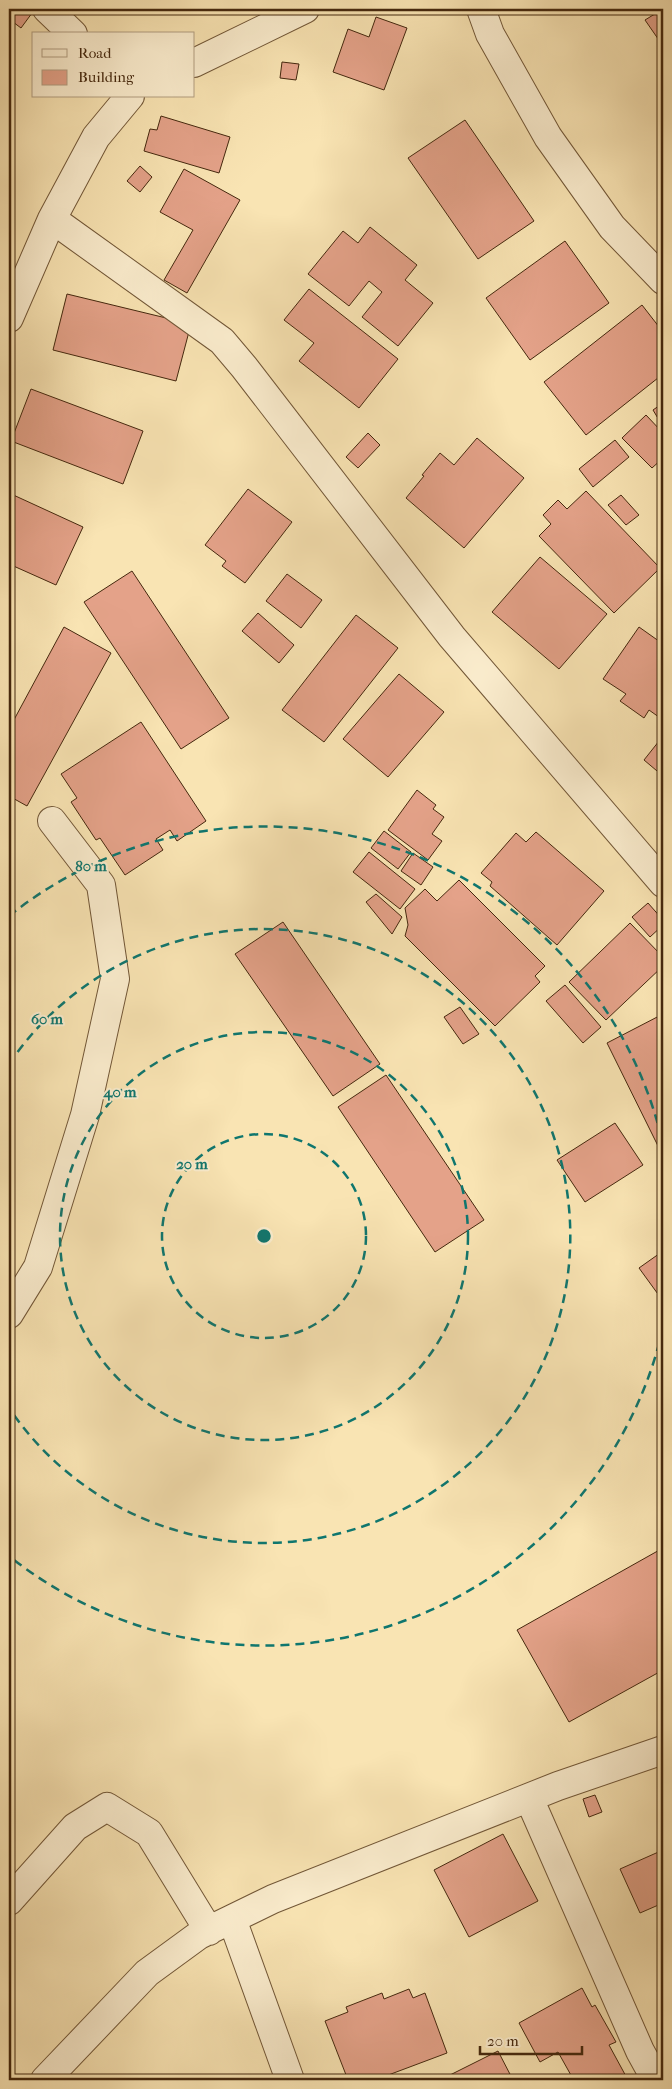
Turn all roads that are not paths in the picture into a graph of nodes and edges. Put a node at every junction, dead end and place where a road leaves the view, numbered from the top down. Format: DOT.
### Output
graph roads {
  1 [pos="47,9"];
  2 [pos="306,9"];
  3 [pos="481,9"];
  4 [pos="71,32"];
  5 [pos="195,63"];
  6 [pos="128,98"];
  7 [pos="52,219"];
  8 [pos="663,280"];
  9 [pos="9,318"];
  10 [pos="52,821"];
  11 [pos="663,883"];
  12 [pos="9,1314"];
  13 [pos="663,1750"];
  14 [pos="529,1798"];
  15 [pos="9,1902"];
  16 [pos="220,1925"];
  17 [pos="45,2080"];
  18 [pos="290,2080"];
  19 [pos="656,2080"];
  1 -- 4 [label="street"];
  2 -- 5 [label="street"];
  3 -- 8 [label="street"];
  6 -- 7 [label="street"];
  7 -- 9 [label="street"];
  7 -- 11 [label="street"];
  10 -- 12 [label="street"];
  13 -- 14 [label="street"];
  14 -- 16 [label="street"];
  14 -- 19 [label="street"];
  15 -- 16 [label="street"];
  16 -- 17 [label="street"];
  16 -- 18 [label="street"];
}
